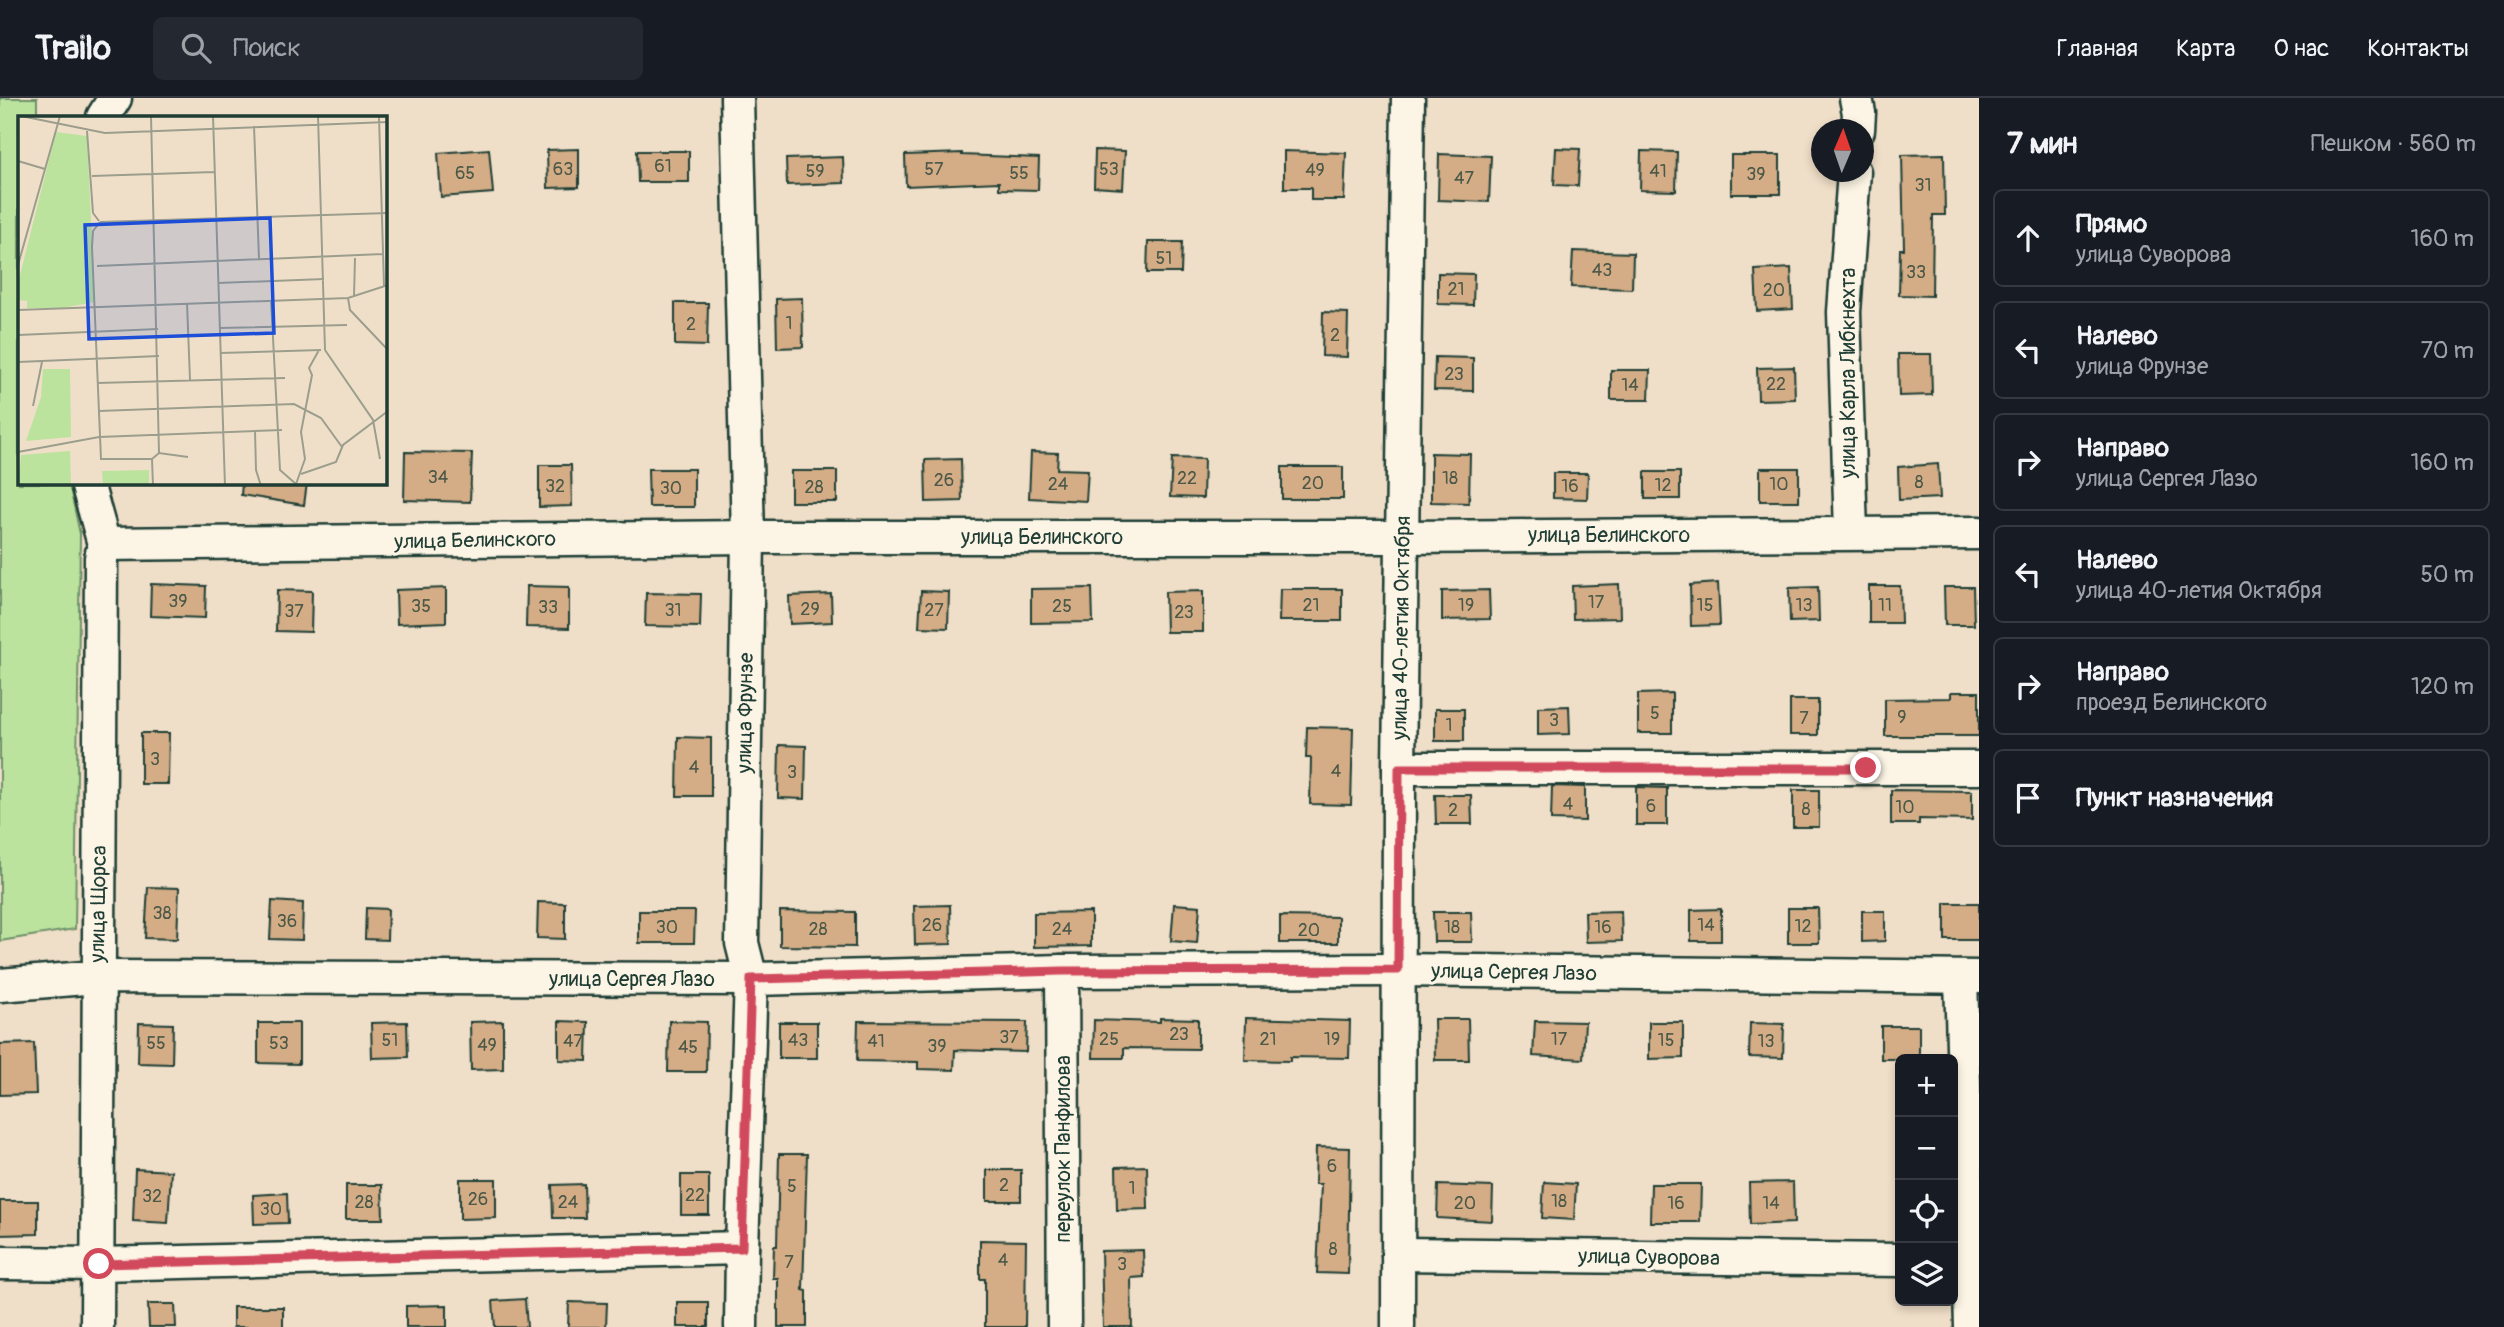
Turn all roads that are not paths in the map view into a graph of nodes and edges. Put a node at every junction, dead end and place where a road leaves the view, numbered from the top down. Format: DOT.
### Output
graph roads {
  1 [pos="115,98"];
  2 [pos="737,98"];
  3 [pos="1408,98"];
  4 [pos="1856,98"];
  5 [pos="104,116"];
  6 [pos="1859,119"];
  7 [pos="1853,182"];
  8 [pos="88,485"];
  9 [pos="1851,533"];
  10 [pos="1979,533"];
  11 [pos="748,537"];
  12 [pos="1402,537"];
  13 [pos="104,544"];
  14 [pos="1399,768"];
  15 [pos="1979,768"];
  16 [pos="1398,970"];
  17 [pos="1062,971"];
  18 [pos="1970,977"];
  19 [pos="97,978"];
  20 [pos="751,979"];
  21 [pos="0,985"];
  22 [pos="742,1248"];
  23 [pos="1398,1254"];
  24 [pos="1895,1261"];
  25 [pos="1967,1261"];
  26 [pos="0,1263"];
  27 [pos="99,1264"];
  28 [pos="97,1327"];
  29 [pos="741,1327"];
  30 [pos="1064,1327"];
  31 [pos="1398,1327"];
  32 [pos="1971,1327"];
  1 -- 5 [label="street"];
  2 -- 11 [label="street, улица Фрунзе"];
  3 -- 12 [label="street, улица 40-летия Октября"];
  4 -- 6 [label="street"];
  7 -- 9 [label="street, улица Карла Либкнехта"];
  8 -- 13 [label="street, улица Щорса"];
  9 -- 10 [label="street, улица Белинского"];
  9 -- 12 [label="street, улица Белинского"];
  11 -- 12 [label="street, улица Белинского"];
  11 -- 13 [label="street, улица Белинского"];
  11 -- 20 [label="street, улица Фрунзе"];
  12 -- 14 [label="street, улица 40-летия Октября"];
  13 -- 19 [label="street, улица Щорса"];
  14 -- 15 [label="street"];
  14 -- 16 [label="street, улица 40-летия Октября"];
  16 -- 17 [label="street, улица Сергея Лазо"];
  16 -- 18 [label="street, улица Сергея Лазо"];
  16 -- 23 [label="street, улица 40-летия Октября"];
  17 -- 20 [label="street, улица Сергея Лазо"];
  17 -- 30 [label="street, переулок Панфилова"];
  18 -- 25 [label="street"];
  19 -- 20 [label="street, улица Сергея Лазо"];
  19 -- 21 [label="street, улица Сергея Лазо"];
  19 -- 27 [label="street, улица Щорса"];
  20 -- 22 [label="street, улица Фрунзе"];
  22 -- 27 [label="street"];
  22 -- 29 [label="street, улица Фрунзе"];
  23 -- 24 [label="street, улица Суворова"];
  23 -- 31 [label="street, улица 40-летия Октября"];
  25 -- 32 [label="street"];
  26 -- 27 [label="street"];
  27 -- 28 [label="street, улица Щорса"];
}
